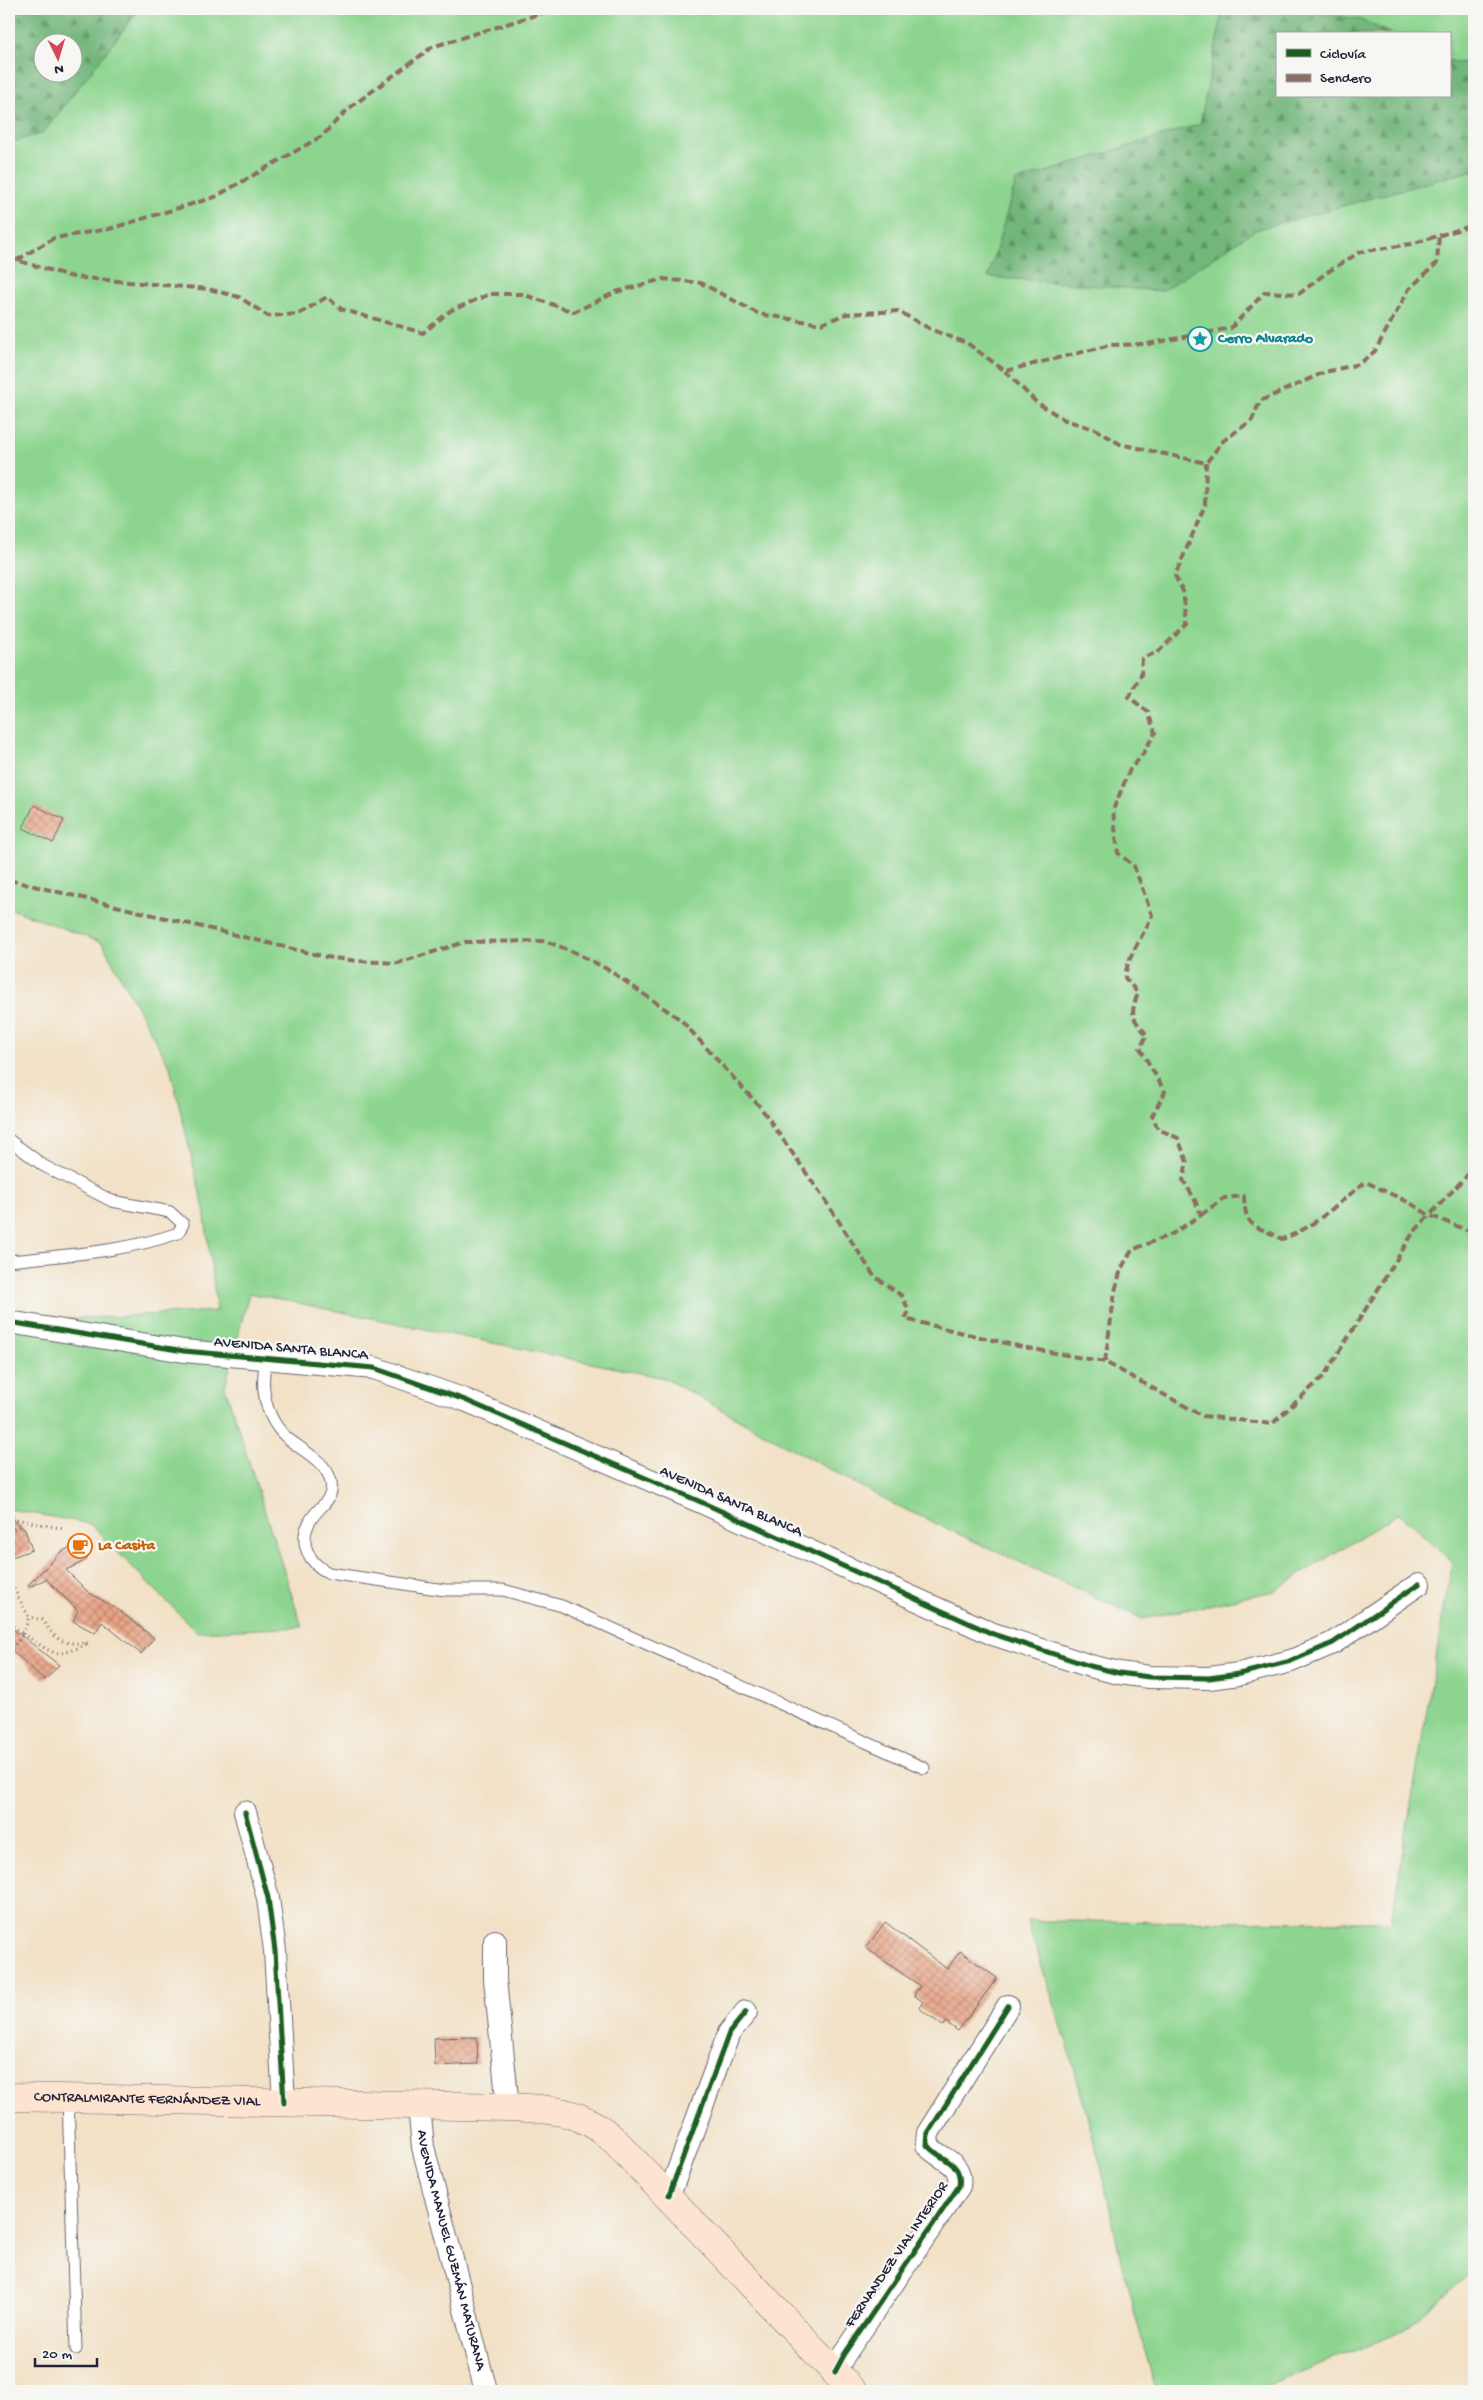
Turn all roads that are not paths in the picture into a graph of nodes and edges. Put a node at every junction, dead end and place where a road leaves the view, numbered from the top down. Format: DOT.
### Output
graph roads {
  1 [pos="9,1140"];
  2 [pos="9,1261"];
  3 [pos="9,1322"];
  4 [pos="266,1360"];
  5 [pos="1419,1584"];
  6 [pos="924,1768"];
  7 [pos="245,1812"];
  8 [pos="495,1941"];
  9 [pos="1008,2006"];
  10 [pos="746,2012"];
  11 [pos="9,2097"];
  12 [pos="68,2098"];
  13 [pos="284,2103"];
  14 [pos="418,2106"];
  15 [pos="508,2107"];
  16 [pos="669,2195"];
  17 [pos="76,2349"];
  18 [pos="844,2382"];
  19 [pos="486,2391"];
  1 -- 2 [label="lane"];
  3 -- 4 [label="street, AVENIDA SANTA BLANCA"];
  4 -- 5 [label="street, AVENIDA SANTA BLANCA"];
  4 -- 6 [label="lane"];
  7 -- 13 [label="street"];
  8 -- 15 [label="street"];
  9 -- 18 [label="street, FERNANDEZ VIAL INTERIOR"];
  10 -- 16 [label="street"];
  11 -- 12 [label="main road, CONTRALMIRANTE FERNÁNDEZ VIAL"];
  12 -- 13 [label="main road, CONTRALMIRANTE FERNÁNDEZ VIAL"];
  12 -- 17 [label="lane"];
  13 -- 14 [label="main road, CONTRALMIRANTE FERNÁNDEZ VIAL"];
  14 -- 15 [label="main road, CONTRALMIRANTE FERNÁNDEZ VIAL"];
  14 -- 19 [label="street, AVENIDA MANUEL GUZMÁN MATURANA"];
  15 -- 16 [label="main road, CONTRALMIRANTE FERNÁNDEZ VIAL"];
  16 -- 18 [label="main road, CONTRALMIRANTE FERNÁNDEZ VIAL"];
}
